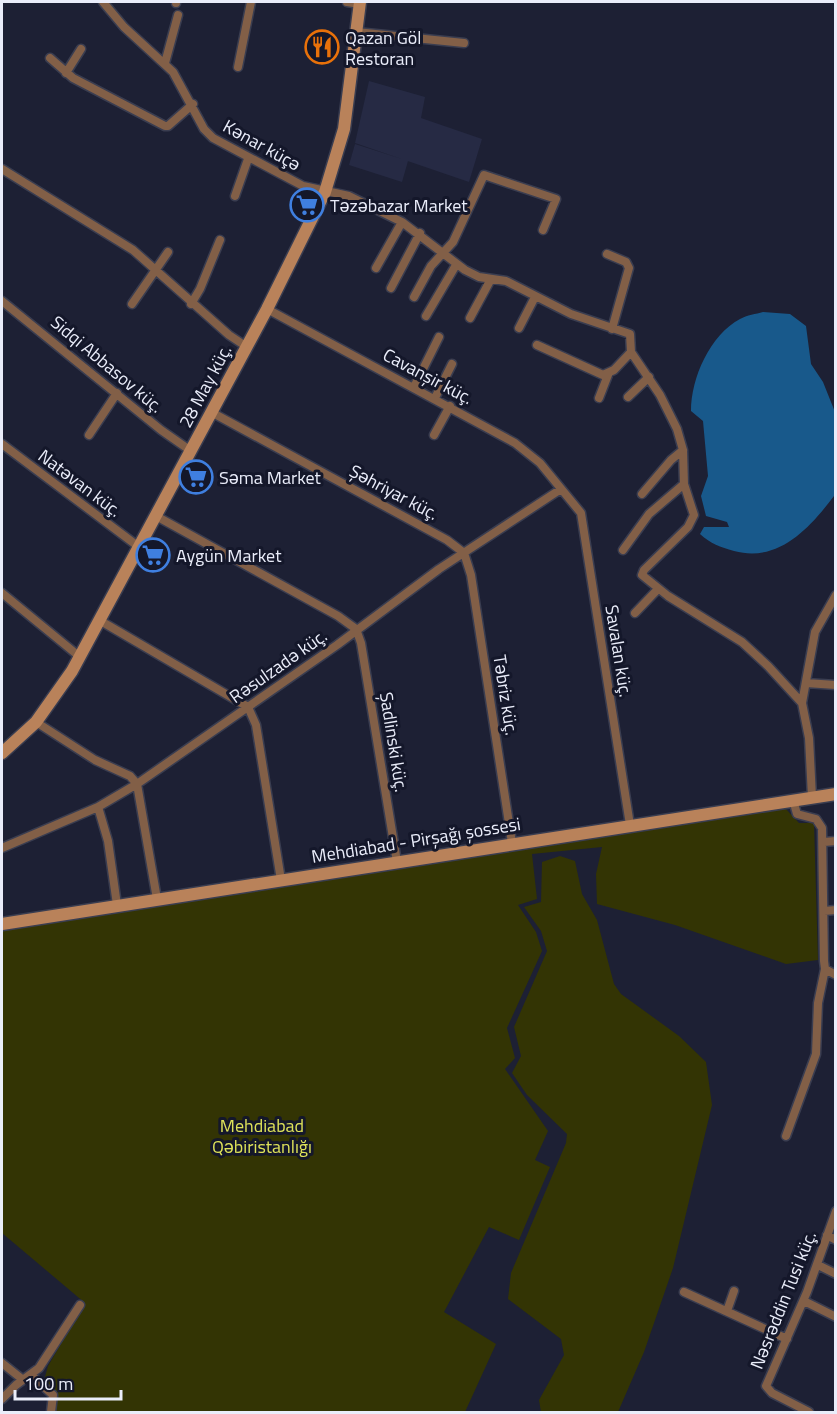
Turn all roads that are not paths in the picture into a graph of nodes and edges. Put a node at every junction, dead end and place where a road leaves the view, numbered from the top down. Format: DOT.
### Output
graph roads {
  1 [pos="103,2"];
  2 [pos="251,2"];
  3 [pos="347,2"];
  4 [pos="360,3"];
  5 [pos="178,15"];
  6 [pos="356,32"];
  7 [pos="464,43"];
  8 [pos="81,49"];
  9 [pos="50,58"];
  10 [pos="165,63"];
  11 [pos="238,67"];
  12 [pos="66,73"];
  13 [pos="193,104"];
  14 [pos="249,159"];
  15 [pos="2,169"];
  16 [pos="325,192"];
  17 [pos="235,196"];
  18 [pos="402,222"];
  19 [pos="543,230"];
  20 [pos="420,233"];
  21 [pos="220,240"];
  22 [pos="168,252"];
  23 [pos="444,253"];
  24 [pos="607,254"];
  25 [pos="456,265"];
  26 [pos="376,268"];
  27 [pos="156,270"];
  28 [pos="491,279"];
  29 [pos="391,288"];
  30 [pos="414,297"];
  31 [pos="535,297"];
  32 [pos="2,301"];
  33 [pos="132,304"];
  34 [pos="191,304"];
  35 [pos="267,309"];
  36 [pos="426,316"];
  37 [pos="470,318"];
  38 [pos="519,328"];
  39 [pos="612,329"];
  40 [pos="439,337"];
  41 [pos="537,345"];
  42 [pos="247,347"];
  43 [pos="631,352"];
  44 [pos="452,364"];
  45 [pos="608,375"];
  46 [pos="648,377"];
  47 [pos="414,387"];
  48 [pos="117,393"];
  49 [pos="628,397"];
  50 [pos="435,398"];
  51 [pos="599,398"];
  52 [pos="450,406"];
  53 [pos="211,412"];
  54 [pos="89,435"];
  55 [pos="434,435"];
  56 [pos="2,444"];
  57 [pos="683,450"];
  58 [pos="191,451"];
  59 [pos="684,484"];
  60 [pos="561,489"];
  61 [pos="642,494"];
  62 [pos="156,516"];
  63 [pos="139,547"];
  64 [pos="623,550"];
  65 [pos="464,553"];
  66 [pos="658,589"];
  67 [pos="2,593"];
  68 [pos="836,594"];
  69 [pos="635,613"];
  70 [pos="99,620"];
  71 [pos="356,629"];
  72 [pos="80,657"];
  73 [pos="806,683"];
  74 [pos="836,685"];
  75 [pos="802,703"];
  76 [pos="248,706"];
  77 [pos="36,722"];
  78 [pos="2,753"];
  79 [pos="137,784"];
  80 [pos="836,794"];
  81 [pos="812,797"];
  82 [pos="793,800"];
  83 [pos="98,807"];
  84 [pos="630,825"];
  85 [pos="836,841"];
  86 [pos="825,842"];
  87 [pos="512,843"];
  88 [pos="2,848"];
  89 [pos="397,862"];
  90 [pos="281,880"];
  91 [pos="157,899"];
  92 [pos="117,905"];
  93 [pos="836,910"];
  94 [pos="824,911"];
  95 [pos="2,924"];
  96 [pos="825,969"];
  97 [pos="836,975"];
  98 [pos="786,1136"];
  99 [pos="836,1211"];
  100 [pos="827,1235"];
  101 [pos="836,1240"];
  102 [pos="818,1265"];
  103 [pos="836,1274"];
  104 [pos="734,1291"];
  105 [pos="684,1292"];
  106 [pos="804,1301"];
  107 [pos="80,1305"];
  108 [pos="727,1311"];
  109 [pos="836,1317"];
  110 [pos="788,1339"];
  111 [pos="2,1363"];
  112 [pos="31,1375"];
  113 [pos="22,1379"];
  114 [pos="2,1399"];
  115 [pos="51,1413"];
  116 [pos="809,1413"];
  1 -- 10 [label="street, Kənar küçə"];
  2 -- 11 [label="street"];
  3 -- 4 [label="street"];
  4 -- 6 [label="street, 28 May küç."];
  5 -- 10 [label="street"];
  6 -- 7 [label="street"];
  6 -- 16 [label="street, 28 May küç."];
  8 -- 12 [label="street"];
  9 -- 12 [label="street"];
  10 -- 13 [label="street, Kənar küçə"];
  12 -- 13 [label="street"];
  13 -- 14 [label="street, Kənar küçə"];
  14 -- 16 [label="street, Kənar küçə"];
  14 -- 17 [label="street"];
  15 -- 27 [label="street"];
  16 -- 18 [label="street, Kənar küçə"];
  16 -- 35 [label="street, 28 May küç."];
  18 -- 20 [label="street, Kənar küçə"];
  18 -- 26 [label="street"];
  19 -- 23 [label="street"];
  20 -- 23 [label="street, Kənar küçə"];
  20 -- 29 [label="street"];
  21 -- 34 [label="street"];
  22 -- 27 [label="street"];
  23 -- 25 [label="street, Kənar küçə"];
  23 -- 30 [label="street"];
  24 -- 39 [label="street"];
  25 -- 28 [label="street, Kənar küçə"];
  25 -- 36 [label="street"];
  27 -- 33 [label="street"];
  27 -- 34 [label="street"];
  28 -- 31 [label="street, Kənar küçə"];
  28 -- 37 [label="street"];
  31 -- 38 [label="street"];
  31 -- 39 [label="street, Kənar küçə"];
  32 -- 48 [label="street, Sidqi Abbasov küç."];
  34 -- 42 [label="street"];
  35 -- 42 [label="street, 28 May küç."];
  35 -- 47 [label="street, Cavanşir küç."];
  39 -- 43 [label="street"];
  40 -- 47 [label="street"];
  41 -- 45 [label="street"];
  42 -- 53 [label="street, 28 May küç."];
  43 -- 45 [label="street"];
  43 -- 46 [label="street"];
  44 -- 50 [label="street"];
  45 -- 51 [label="street"];
  46 -- 49 [label="street"];
  46 -- 57 [label="street"];
  47 -- 50 [label="street, Cavanşir küç."];
  48 -- 54 [label="street"];
  48 -- 58 [label="street, Sidqi Abbasov küç."];
  50 -- 52 [label="street, Cavanşir küç."];
  52 -- 55 [label="street"];
  52 -- 60 [label="street, Cavanşir küç."];
  53 -- 58 [label="street, 28 May küç."];
  53 -- 65 [label="street, Şəhriyar küç."];
  56 -- 63 [label="street, Natəvan küç."];
  57 -- 59 [label="street"];
  57 -- 61 [label="street"];
  58 -- 62 [label="street, 28 May küç."];
  59 -- 64 [label="street"];
  59 -- 66 [label="street"];
  60 -- 65 [label="street, Rəsulzadə küç."];
  60 -- 84 [label="street, Savalan küç."];
  62 -- 63 [label="street, 28 May küç."];
  62 -- 71 [label="street"];
  63 -- 70 [label="street, 28 May küç."];
  65 -- 71 [label="street, Rəsulzadə küç."];
  65 -- 87 [label="street, Təbriz küç."];
  66 -- 69 [label="street"];
  66 -- 75 [label="street"];
  67 -- 72 [label="street"];
  68 -- 73 [label="street"];
  70 -- 72 [label="street, 28 May küç."];
  70 -- 76 [label="street"];
  71 -- 76 [label="street, Rəsulzadə küç."];
  71 -- 89 [label="street, Şadlinski küç."];
  72 -- 77 [label="street, 28 May küç."];
  73 -- 74 [label="street"];
  73 -- 75 [label="street"];
  75 -- 81 [label="street"];
  76 -- 79 [label="street, Rəsulzadə küç."];
  76 -- 90 [label="street"];
  77 -- 78 [label="street, 28 May küç."];
  77 -- 79 [label="street"];
  79 -- 83 [label="street, Rəsulzadə küç."];
  79 -- 91 [label="street"];
  80 -- 81 [label="street, Mehdiabad - Pirşağı şossesi"];
  81 -- 82 [label="street, Mehdiabad - Pirşağı şossesi"];
  82 -- 84 [label="street, Mehdiabad - Pirşağı şossesi"];
  82 -- 86 [label="street"];
  83 -- 88 [label="street, Rəsulzadə küç."];
  83 -- 92 [label="street"];
  84 -- 87 [label="street, Mehdiabad - Pirşağı şossesi"];
  85 -- 86 [label="street"];
  86 -- 94 [label="street"];
  87 -- 89 [label="street, Mehdiabad - Pirşağı şossesi"];
  89 -- 90 [label="street, Mehdiabad - Pirşağı şossesi"];
  90 -- 91 [label="street, Mehdiabad - Pirşağı şossesi"];
  91 -- 92 [label="street, Mehdiabad - Pirşağı şossesi"];
  92 -- 95 [label="street, Mehdiabad - Pirşağı şossesi"];
  93 -- 94 [label="street"];
  94 -- 96 [label="street"];
  96 -- 97 [label="street"];
  96 -- 98 [label="street"];
  99 -- 100 [label="street, Nəsrəddin Tusi küç."];
  100 -- 101 [label="street"];
  100 -- 102 [label="street, Nəsrəddin Tusi küç."];
  102 -- 103 [label="street"];
  102 -- 106 [label="street, Nəsrəddin Tusi küç."];
  104 -- 108 [label="street"];
  105 -- 108 [label="street"];
  106 -- 109 [label="street"];
  106 -- 110 [label="street, Nəsrəddin Tusi küç."];
  107 -- 112 [label="street"];
  108 -- 110 [label="street"];
  110 -- 116 [label="street, Nəsrəddin Tusi küç."];
  111 -- 113 [label="street"];
  112 -- 113 [label="street"];
  112 -- 115 [label="street"];
  113 -- 114 [label="street"];
}
